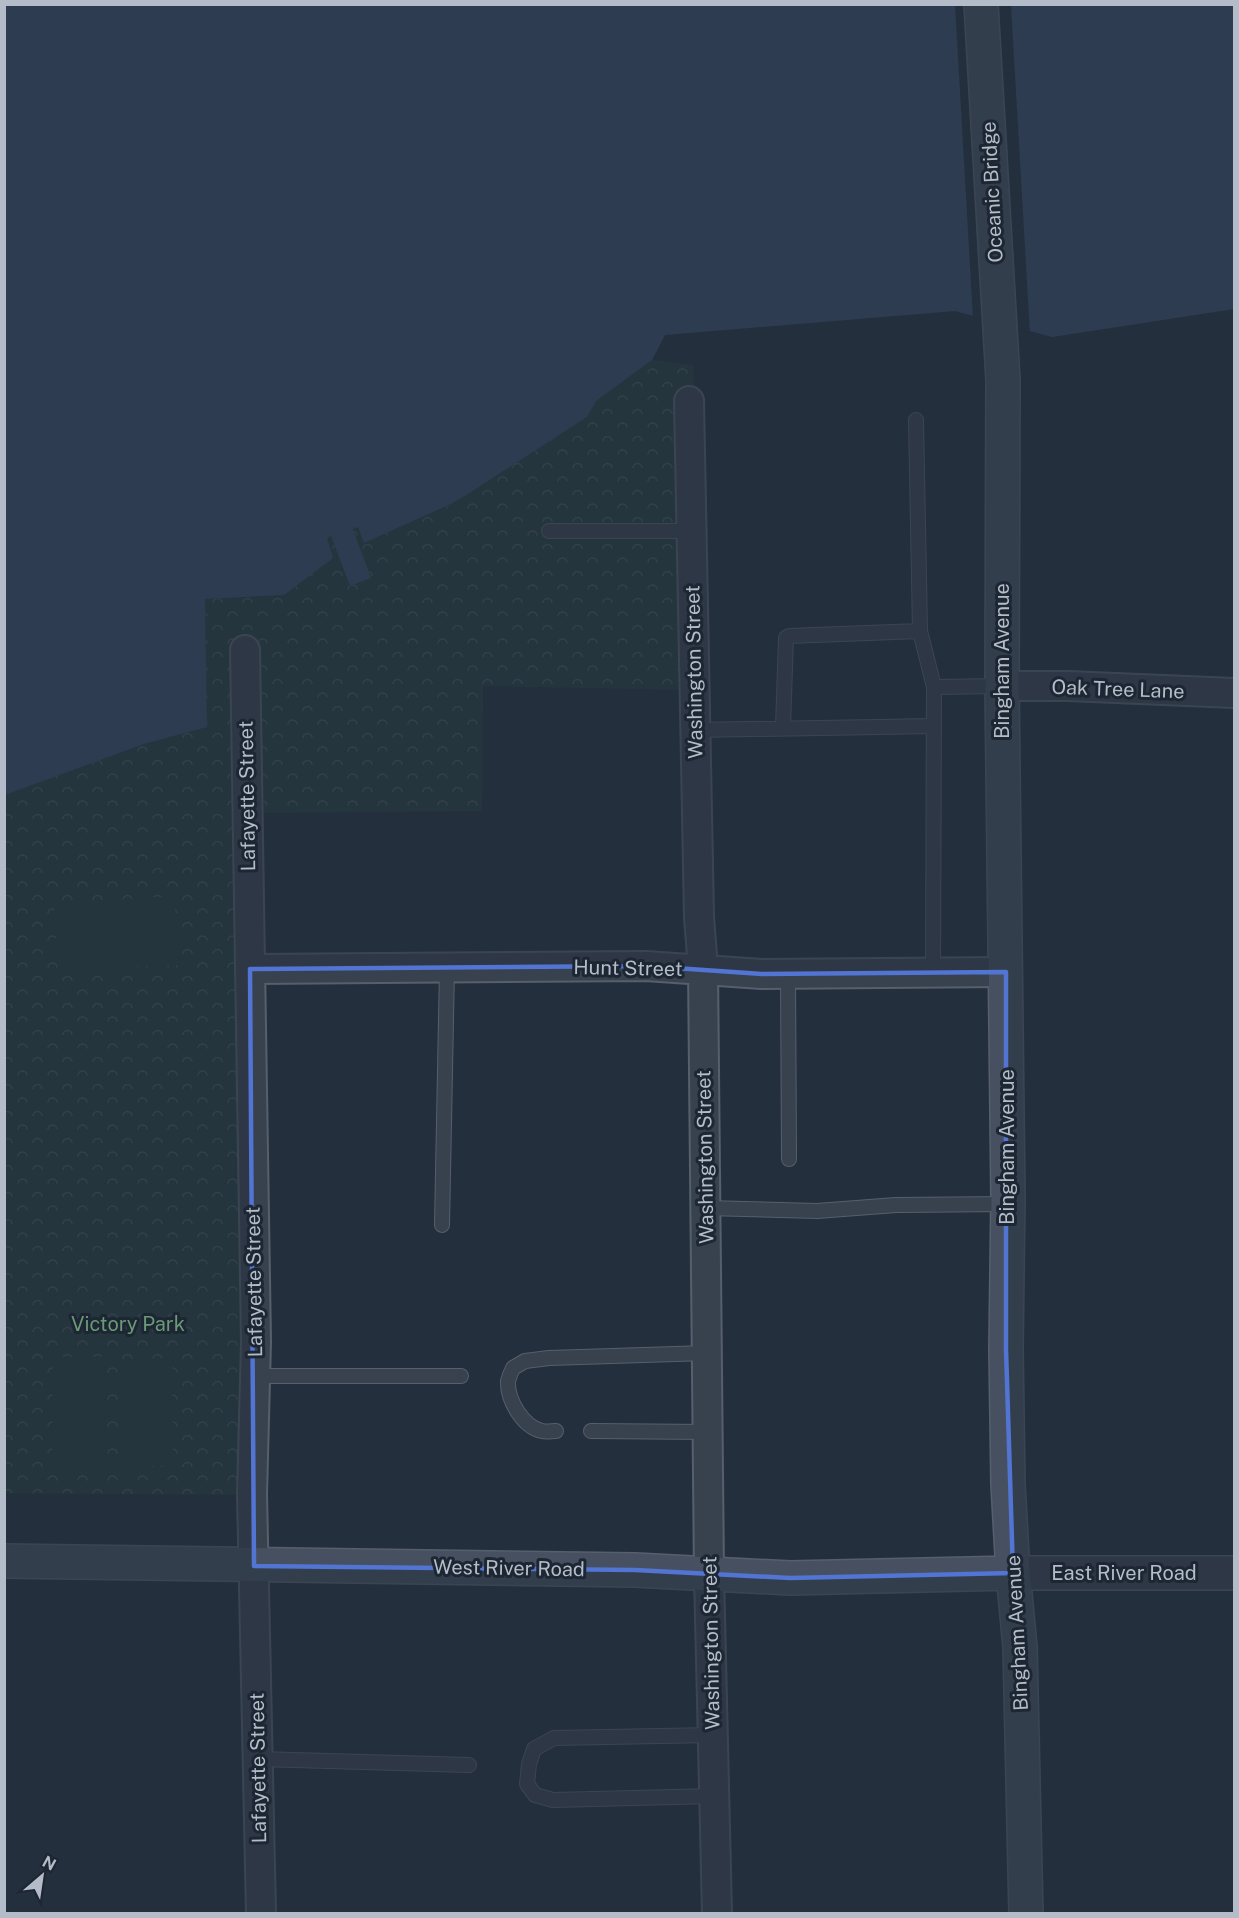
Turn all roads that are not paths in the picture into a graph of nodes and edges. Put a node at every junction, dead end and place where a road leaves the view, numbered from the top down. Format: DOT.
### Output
graph roads {
  1 [pos="981,4"];
  2 [pos="1003,380"];
  3 [pos="689,401"];
  4 [pos="916,420"];
  5 [pos="549,531"];
  6 [pos="691,531"];
  7 [pos="920,631"];
  8 [pos="245,650"];
  9 [pos="1002,686"];
  10 [pos="934,687"];
  11 [pos="1234,693"];
  12 [pos="934,726"];
  13 [pos="783,727"];
  14 [pos="695,730"];
  15 [pos="447,968"];
  16 [pos="250,969"];
  17 [pos="703,969"];
  18 [pos="1006,972"];
  19 [pos="788,974"];
  20 [pos="933,974"];
  21 [pos="789,1159"];
  22 [pos="1008,1204"];
  23 [pos="705,1208"];
  24 [pos="442,1225"];
  25 [pos="707,1353"];
  26 [pos="255,1376"];
  27 [pos="461,1376"];
  28 [pos="556,1431"];
  29 [pos="591,1431"];
  30 [pos="708,1432"];
  31 [pos="4,1561"];
  32 [pos="254,1566"];
  33 [pos="1013,1573"];
  34 [pos="1234,1573"];
  35 [pos="709,1574"];
  36 [pos="713,1735"];
  37 [pos="258,1759"];
  38 [pos="469,1765"];
  39 [pos="714,1796"];
  40 [pos="261,1914"];
  41 [pos="717,1914"];
  42 [pos="1026,1914"];
  1 -- 2 [label="main road, Oceanic Bridge"];
  2 -- 9 [label="main road, Bingham Avenue"];
  3 -- 6 [label="street, Washington Street"];
  4 -- 7 [label="lane"];
  5 -- 6 [label="lane"];
  6 -- 14 [label="street, Washington Street"];
  7 -- 10 [label="lane"];
  7 -- 13 [label="lane"];
  8 -- 16 [label="street, Lafayette Street"];
  9 -- 10 [label="lane"];
  9 -- 11 [label="street, Oak Tree Lane"];
  9 -- 18 [label="main road, Bingham Avenue"];
  10 -- 12 [label="lane"];
  12 -- 13 [label="lane"];
  12 -- 20 [label="lane"];
  13 -- 14 [label="lane"];
  14 -- 17 [label="street, Washington Street"];
  15 -- 16 [label="street, Hunt Street"];
  15 -- 17 [label="street, Hunt Street"];
  15 -- 24 [label="lane"];
  16 -- 26 [label="street, Lafayette Street"];
  17 -- 19 [label="street, Hunt Street"];
  17 -- 23 [label="street, Washington Street"];
  18 -- 20 [label="street, Hunt Street"];
  18 -- 22 [label="main road, Bingham Avenue"];
  19 -- 20 [label="street, Hunt Street"];
  19 -- 21 [label="lane"];
  22 -- 23 [label="lane"];
  22 -- 33 [label="main road, Bingham Avenue"];
  23 -- 25 [label="street, Washington Street"];
  25 -- 28 [label="lane"];
  25 -- 30 [label="street, Washington Street"];
  26 -- 27 [label="lane"];
  26 -- 32 [label="street, Lafayette Street"];
  29 -- 30 [label="lane"];
  30 -- 35 [label="street, Washington Street"];
  31 -- 32 [label="main road, West River Road"];
  32 -- 35 [label="main road, West River Road"];
  32 -- 37 [label="street, Lafayette Street"];
  33 -- 34 [label="street, East River Road"];
  33 -- 35 [label="main road, West River Road"];
  33 -- 42 [label="main road, Bingham Avenue"];
  35 -- 36 [label="street, Washington Street"];
  36 -- 39 [label="street, Washington Street"];
  36 -- 39 [label="lane"];
  37 -- 38 [label="lane"];
  37 -- 40 [label="street, Lafayette Street"];
  39 -- 41 [label="street, Washington Street"];
}
